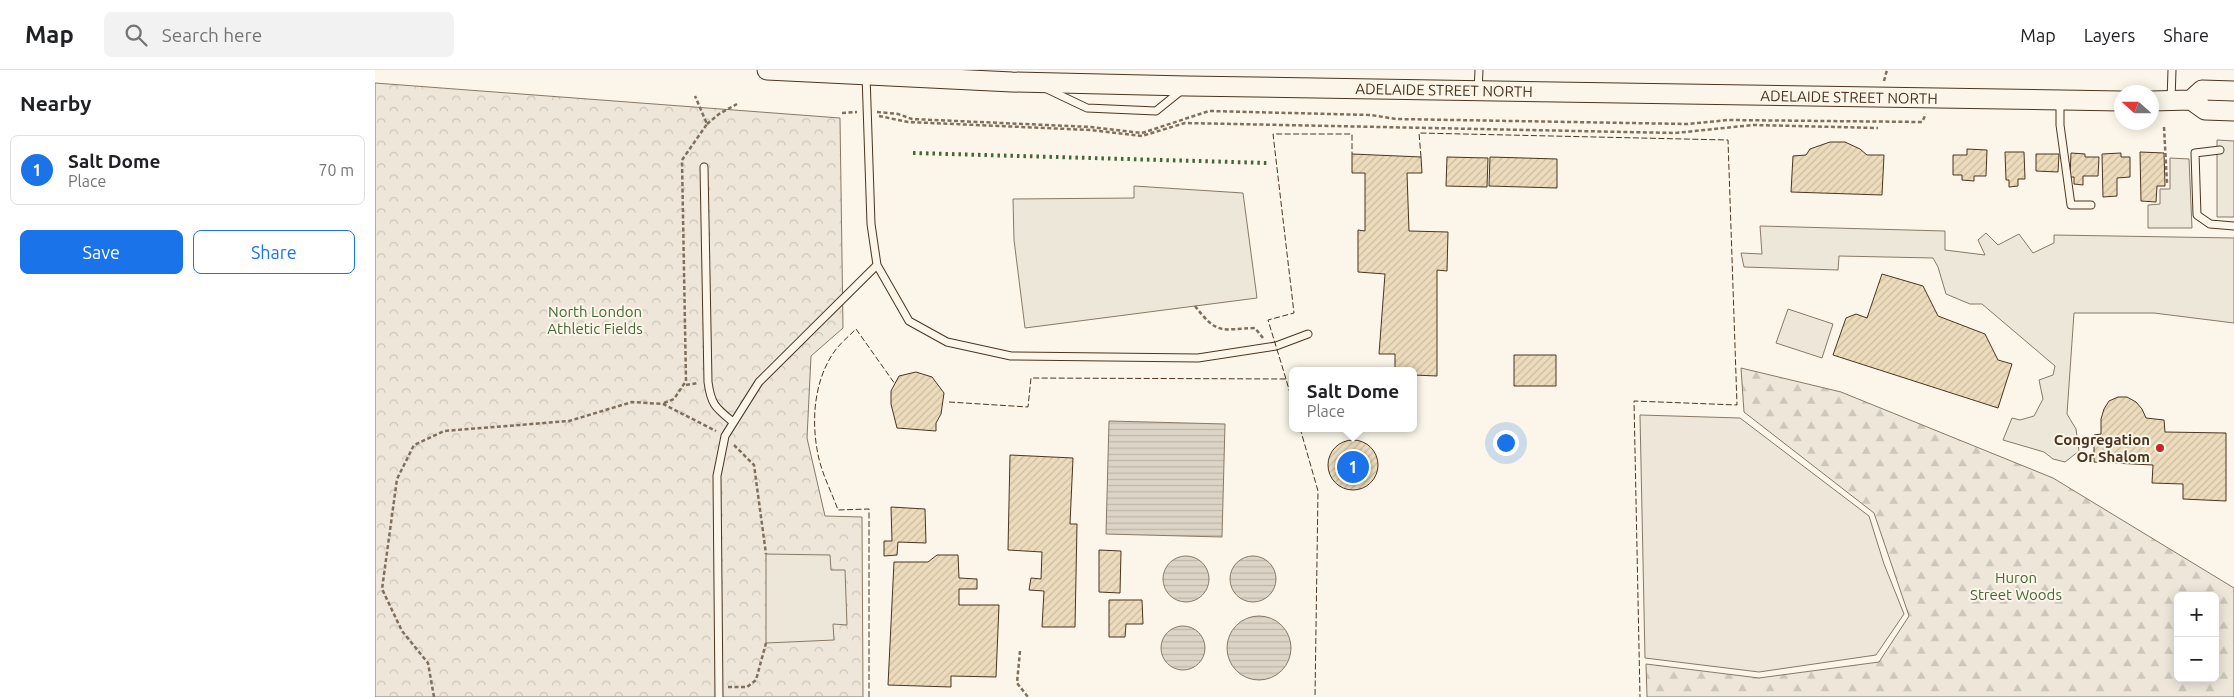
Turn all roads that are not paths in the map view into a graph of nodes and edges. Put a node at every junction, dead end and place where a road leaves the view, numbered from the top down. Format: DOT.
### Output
graph roads {
  1 [pos="767,70"];
  2 [pos="1479,70"];
  3 [pos="2172,70"];
  4 [pos="866,72"];
  5 [pos="1033,82"];
  6 [pos="1187,86"];
  7 [pos="1478,91"];
  8 [pos="2234,91"];
  9 [pos="2159,100"];
  10 [pos="2171,100"];
  11 [pos="2191,100"];
  12 [pos="2060,101"];
  13 [pos="2114,101"];
  14 [pos="2234,111"];
  15 [pos="2220,150"];
  16 [pos="704,167"];
  17 [pos="2091,205"];
  18 [pos="2234,226"];
  19 [pos="877,265"];
  20 [pos="1308,334"];
  21 [pos="733,422"];
  22 [pos="719,697"];
  1 -- 4 [label="main road, ADELAIDE STREET NORTH"];
  2 -- 7 [label="lane"];
  3 -- 10 [label="lane"];
  4 -- 5 [label="main road, ADELAIDE STREET NORTH"];
  4 -- 19 [label="lane"];
  5 -- 6 [label="main road, ADELAIDE STREET NORTH"];
  5 -- 6 [label="lane"];
  6 -- 7 [label="main road, ADELAIDE STREET NORTH"];
  7 -- 12 [label="main road, ADELAIDE STREET NORTH"];
  8 -- 11 [label="main road"];
  9 -- 10 [label="main road"];
  10 -- 11 [label="main road"];
  11 -- 14 [label="main road"];
  12 -- 13 [label="main road, ADELAIDE STREET NORTH"];
  12 -- 17 [label="lane"];
  15 -- 18 [label="lane"];
  16 -- 21 [label="lane"];
  19 -- 20 [label="lane"];
  19 -- 21 [label="lane"];
  21 -- 22 [label="lane"];
}
